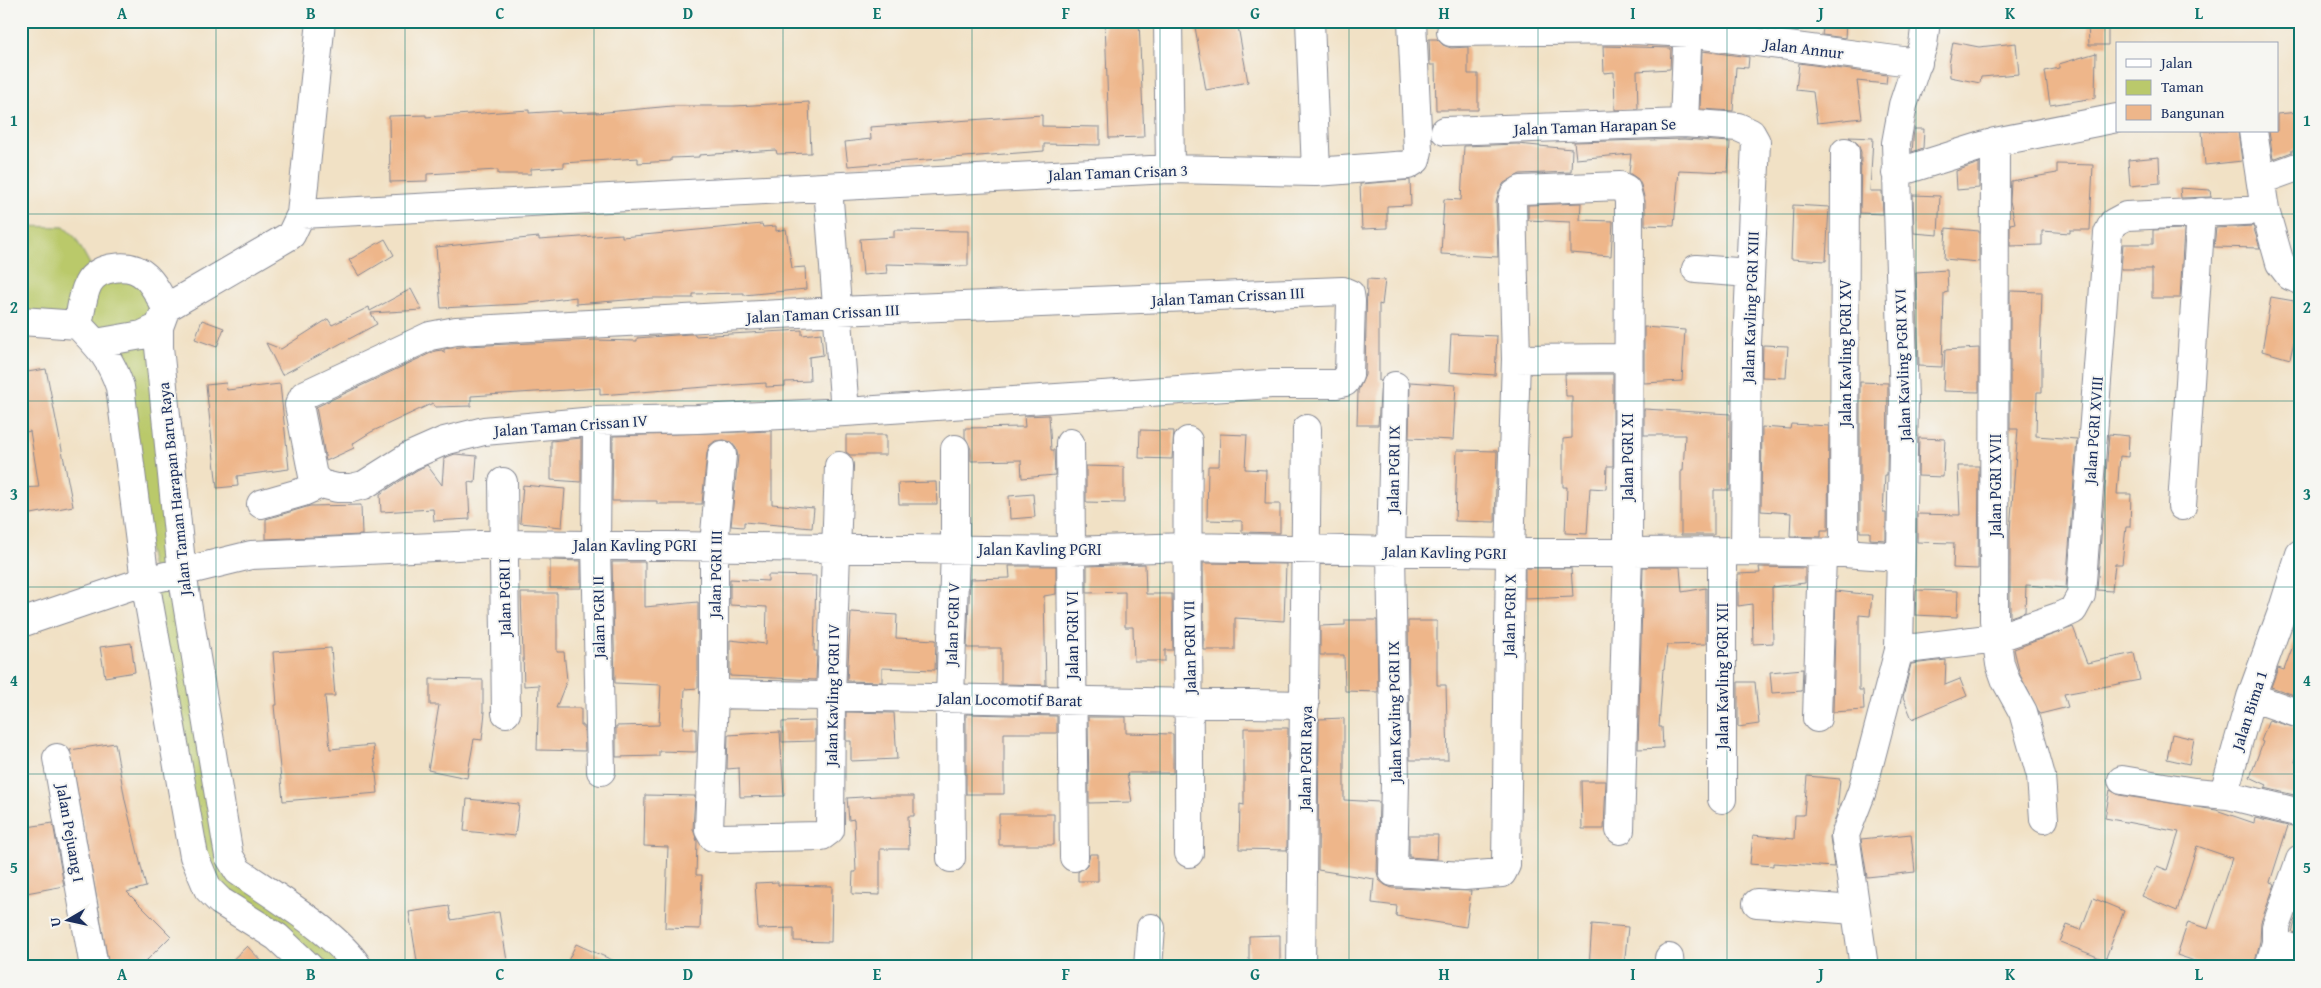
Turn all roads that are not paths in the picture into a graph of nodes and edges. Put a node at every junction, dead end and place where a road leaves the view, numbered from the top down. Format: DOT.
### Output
graph roads {
  1 [pos="321,21"];
  2 [pos="1168,21"];
  3 [pos="1310,21"];
  4 [pos="1412,21"];
  5 [pos="1926,21"];
  6 [pos="1688,27"];
  7 [pos="1451,32"];
  8 [pos="1918,63"];
  9 [pos="2116,118"];
  10 [pos="1684,123"];
  11 [pos="1445,132"];
  12 [pos="2253,132"];
  13 [pos="1995,142"];
  14 [pos="1845,152"];
  15 [pos="2300,166"];
  16 [pos="1170,169"];
  17 [pos="1316,172"];
  18 [pos="1896,173"];
  19 [pos="2261,180"];
  20 [pos="828,187"];
  21 [pos="1522,190"];
  22 [pos="2265,210"];
  23 [pos="2200,212"];
  24 [pos="301,214"];
  25 [pos="1696,269"];
  26 [pos="1750,273"];
  27 [pos="2300,280"];
  28 [pos="838,312"];
  29 [pos="163,318"];
  30 [pos="21,321"];
  31 [pos="87,334"];
  32 [pos="1627,358"];
  33 [pos="1516,360"];
  34 [pos="1345,382"];
  35 [pos="1395,386"];
  36 [pos="845,412"];
  37 [pos="1307,429"];
  38 [pos="597,434"];
  39 [pos="1188,441"];
  40 [pos="1070,443"];
  41 [pos="955,449"];
  42 [pos="722,455"];
  43 [pos="839,466"];
  44 [pos="317,480"];
  45 [pos="503,482"];
  46 [pos="261,504"];
  47 [pos="2182,506"];
  48 [pos="503,544"];
  49 [pos="596,545"];
  50 [pos="714,545"];
  51 [pos="1186,547"];
  52 [pos="1305,548"];
  53 [pos="955,549"];
  54 [pos="836,550"];
  55 [pos="1071,551"];
  56 [pos="1391,552"];
  57 [pos="1628,552"];
  58 [pos="1734,552"];
  59 [pos="1833,553"];
  60 [pos="1510,554"];
  61 [pos="2300,554"];
  62 [pos="1900,556"];
  63 [pos="182,573"];
  64 [pos="145,581"];
  65 [pos="2291,615"];
  66 [pos="21,623"];
  67 [pos="1996,638"];
  68 [pos="1899,650"];
  69 [pos="714,694"];
  70 [pos="831,696"];
  71 [pos="950,698"];
  72 [pos="2251,698"];
  73 [pos="1072,699"];
  74 [pos="1190,703"];
  75 [pos="1305,705"];
  76 [pos="506,712"];
  77 [pos="2300,714"];
  78 [pos="1817,718"];
  79 [pos="57,758"];
  80 [pos="601,771"];
  81 [pos="2122,780"];
  82 [pos="2228,795"];
  83 [pos="1722,800"];
  84 [pos="2300,812"];
  85 [pos="2044,819"];
  86 [pos="1620,830"];
  87 [pos="822,836"];
  88 [pos="1190,853"];
  89 [pos="1074,857"];
  90 [pos="951,858"];
  91 [pos="2300,860"];
  92 [pos="1393,872"];
  93 [pos="1758,903"];
  94 [pos="1855,910"];
  95 [pos="1150,928"];
  96 [pos="2281,954"];
  97 [pos="306,966"];
  98 [pos="94,967"];
  99 [pos="358,967"];
  100 [pos="1148,967"];
  101 [pos="1301,967"];
  102 [pos="1864,967"];
  1 -- 24 [label="street"];
  2 -- 16 [label="street"];
  3 -- 17 [label="street"];
  4 -- 17 [label="street, Jalan Taman Crisan 3"];
  5 -- 8 [label="street, Jalan Kavling PGRI XVI"];
  6 -- 7 [label="street, Jalan Annur"];
  6 -- 8 [label="street, Jalan Annur"];
  6 -- 10 [label="street, Jalan Taman Harapan Se"];
  8 -- 18 [label="street, Jalan Kavling PGRI XVI"];
  9 -- 13 [label="street"];
  10 -- 11 [label="street, Jalan Taman Harapan Se"];
  10 -- 26 [label="street, Jalan Kavling PGRI XIII"];
  12 -- 19 [label="street"];
  13 -- 18 [label="street"];
  13 -- 67 [label="street, Jalan PGRI XVII"];
  14 -- 59 [label="street, Jalan Kavling PGRI XV"];
  15 -- 19 [label="street"];
  16 -- 17 [label="street, Jalan Taman Crisan 3"];
  16 -- 20 [label="street, Jalan Taman Crisan 3"];
  18 -- 62 [label="street, Jalan Kavling PGRI XVI"];
  19 -- 22 [label="street"];
  20 -- 24 [label="street, Jalan Taman Crisan 3"];
  20 -- 28 [label="street"];
  21 -- 32 [label="street, Jalan PGRI XI"];
  21 -- 33 [label="street, Jalan PGRI X"];
  22 -- 23 [label="street, Jalan PGRI XVIII"];
  22 -- 27 [label="street"];
  23 -- 47 [label="street"];
  23 -- 67 [label="street, Jalan PGRI XVIII"];
  24 -- 29 [label="street"];
  25 -- 26 [label="street"];
  26 -- 58 [label="street, Jalan Kavling PGRI XIII"];
  28 -- 34 [label="street, Jalan Taman Crissan III"];
  28 -- 36 [label="street"];
  28 -- 44 [label="street, Jalan Taman Crissan III"];
  29 -- 31 [label="street"];
  29 -- 31 [label="street"];
  29 -- 63 [label="street, Jalan Taman Harapan Baru Raya"];
  30 -- 31 [label="street"];
  31 -- 64 [label="street"];
  32 -- 33 [label="street"];
  32 -- 57 [label="street, Jalan PGRI XI"];
  33 -- 60 [label="street, Jalan PGRI X"];
  34 -- 36 [label="street, Jalan Taman Crissan IV"];
  35 -- 56 [label="street, Jalan PGRI IX"];
  36 -- 44 [label="street, Jalan Taman Crissan IV"];
  37 -- 52 [label="street, Jalan PGRI Raya"];
  38 -- 49 [label="street, Jalan PGRI II"];
  39 -- 51 [label="street, Jalan PGRI VII"];
  40 -- 55 [label="street, Jalan PGRI VI"];
  41 -- 53 [label="street, Jalan PGRI V"];
  42 -- 50 [label="street, Jalan PGRI III"];
  43 -- 54 [label="street, Jalan Kavling PGRI IV"];
  44 -- 46 [label="street"];
  45 -- 48 [label="street, Jalan PGRI I"];
  48 -- 49 [label="street, Jalan Kavling PGRI"];
  48 -- 63 [label="street, Jalan Kavling PGRI"];
  48 -- 76 [label="street, Jalan PGRI I"];
  49 -- 50 [label="street, Jalan Kavling PGRI"];
  49 -- 80 [label="street, Jalan PGRI II"];
  50 -- 54 [label="street, Jalan Kavling PGRI"];
  50 -- 69 [label="street, Jalan PGRI III"];
  51 -- 52 [label="street, Jalan Kavling PGRI"];
  51 -- 55 [label="street, Jalan Kavling PGRI"];
  51 -- 74 [label="street, Jalan PGRI VII"];
  52 -- 56 [label="street, Jalan Kavling PGRI"];
  52 -- 75 [label="street, Jalan PGRI Raya"];
  53 -- 54 [label="street, Jalan Kavling PGRI"];
  53 -- 55 [label="street, Jalan Kavling PGRI"];
  53 -- 71 [label="street, Jalan PGRI V"];
  54 -- 70 [label="street, Jalan Kavling PGRI IV"];
  55 -- 73 [label="street, Jalan PGRI VI"];
  56 -- 60 [label="street, Jalan Kavling PGRI"];
  56 -- 92 [label="street, Jalan Kavling PGRI IX"];
  57 -- 58 [label="street, Jalan Kavling PGRI"];
  57 -- 60 [label="street, Jalan Kavling PGRI"];
  57 -- 86 [label="street, Jalan PGRI XI"];
  58 -- 59 [label="street, Jalan Kavling PGRI"];
  58 -- 83 [label="street, Jalan Kavling PGRI XII"];
  59 -- 62 [label="street, Jalan Kavling PGRI"];
  59 -- 78 [label="street, Jalan Kavling PGRI XV"];
  60 -- 92 [label="street, Jalan PGRI X"];
  61 -- 65 [label="street, Jalan Bima 1"];
  62 -- 68 [label="street, Jalan Kavling PGRI XVI"];
  63 -- 64 [label="street, Jalan Kavling PGRI"];
  63 -- 99 [label="street, Jalan Taman Harapan Baru Raya"];
  64 -- 66 [label="street, Jalan Kavling PGRI"];
  64 -- 97 [label="street"];
  65 -- 72 [label="street, Jalan Bima 1"];
  67 -- 68 [label="street, Jalan PGRI XVIII"];
  67 -- 85 [label="street, Jalan PGRI XVII"];
  68 -- 94 [label="street, Jalan Kavling PGRI XVI"];
  69 -- 70 [label="street, Jalan Locomotif Barat"];
  69 -- 87 [label="street, Jalan PGRI III"];
  70 -- 71 [label="street, Jalan Locomotif Barat"];
  70 -- 87 [label="street, Jalan Kavling PGRI IV"];
  71 -- 73 [label="street, Jalan Locomotif Barat"];
  71 -- 90 [label="street, Jalan PGRI V"];
  72 -- 77 [label="street"];
  72 -- 82 [label="street, Jalan Bima 1"];
  73 -- 74 [label="street, Jalan Locomotif Barat"];
  73 -- 89 [label="street, Jalan PGRI VI"];
  74 -- 75 [label="street, Jalan Locomotif Barat"];
  74 -- 88 [label="street, Jalan PGRI VII"];
  75 -- 101 [label="street, Jalan PGRI Raya"];
  79 -- 98 [label="street, Jalan Pejuang I"];
  81 -- 82 [label="street"];
  82 -- 84 [label="street"];
  91 -- 96 [label="street"];
  93 -- 94 [label="street"];
  94 -- 102 [label="street, Jalan Kavling PGRI XVI"];
  95 -- 100 [label="street"];
}
